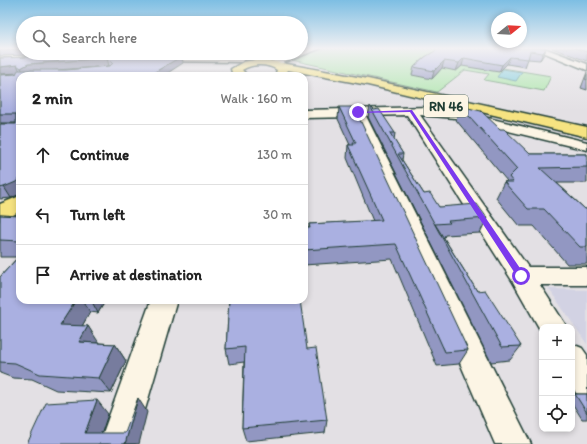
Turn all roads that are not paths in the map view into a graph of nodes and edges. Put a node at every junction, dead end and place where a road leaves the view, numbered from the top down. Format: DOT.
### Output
graph roads {
  1 [pos="284,69"];
  2 [pos="305,72"];
  3 [pos="308,73"];
  4 [pos="308,81"];
  5 [pos="411,111"];
  6 [pos="358,112"];
  7 [pos="308,114"];
  8 [pos="587,132"];
  9 [pos="587,138"];
  10 [pos="587,146"];
  11 [pos="16,192"];
  12 [pos="0,201"];
  13 [pos="16,204"];
  14 [pos="0,213"];
  15 [pos="521,276"];
  16 [pos="587,276"];
  17 [pos="163,304"];
  18 [pos="551,324"];
  19 [pos="573,360"];
  20 [pos="587,382"];
  21 [pos="117,444"];
  22 [pos="513,444"];
  1 -- 2 [label="main road, RN 46"];
  3 -- 8 [label="main road, RN 46"];
  4 -- 9 [label="main road, RN 46"];
  5 -- 6 [label="street"];
  5 -- 10 [label="street"];
  5 -- 15 [label="street"];
  6 -- 7 [label="street"];
  6 -- 22 [label="street"];
  11 -- 12 [label="main road"];
  13 -- 14 [label="main road"];
  15 -- 16 [label="street"];
  15 -- 18 [label="street"];
  17 -- 21 [label="street"];
  19 -- 20 [label="street"];
}
